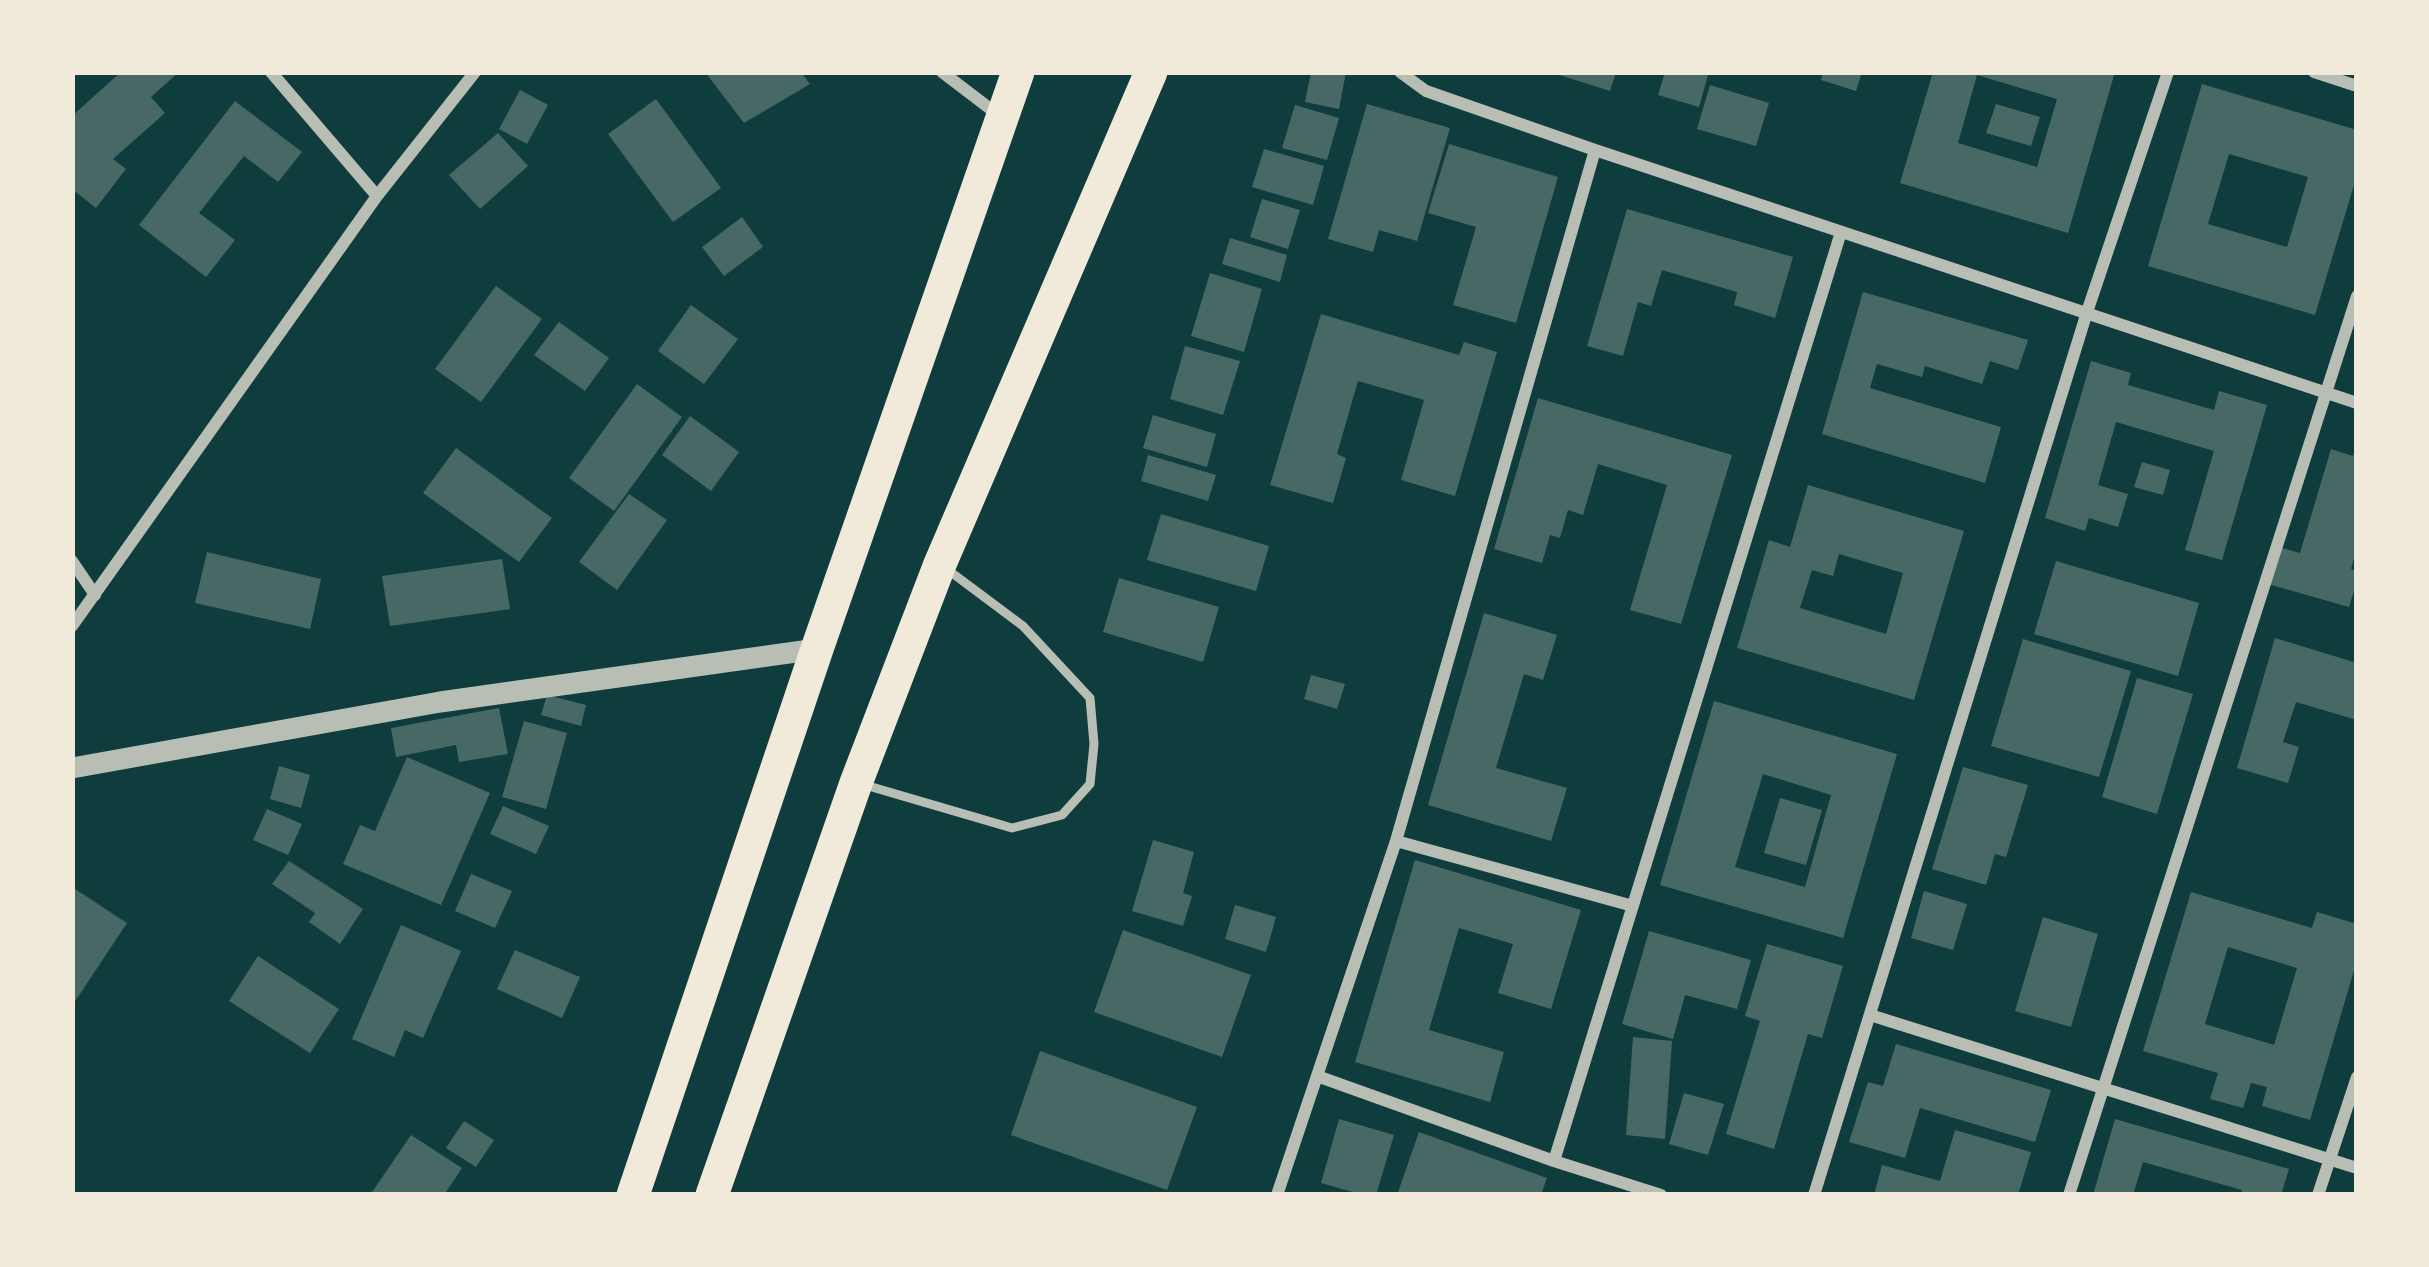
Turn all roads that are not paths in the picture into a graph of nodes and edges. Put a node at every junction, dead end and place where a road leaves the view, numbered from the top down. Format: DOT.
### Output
graph roads {
  1 [pos="271,72"];
  2 [pos="476,72"];
  3 [pos="942,72"];
  4 [pos="1018,72"];
  5 [pos="1150,72"];
  6 [pos="1400,72"];
  7 [pos="2168,72"];
  8 [pos="2314,72"];
  9 [pos="2357,86"];
  10 [pos="1002,118"];
  11 [pos="1595,150"];
  12 [pos="376,196"];
  13 [pos="1841,232"];
  14 [pos="2357,296"];
  15 [pos="2086,312"];
  16 [pos="2324,392"];
  17 [pos="2357,403"];
  18 [pos="72,561"];
  19 [pos="940,564"];
  20 [pos="94,595"];
  21 [pos="72,626"];
  22 [pos="818,649"];
  23 [pos="72,768"];
  24 [pos="856,783"];
  25 [pos="1396,841"];
  26 [pos="1633,906"];
  27 [pos="1870,1015"];
  28 [pos="1317,1076"];
  29 [pos="2357,1077"];
  30 [pos="2105,1088"];
  31 [pos="2330,1158"];
  32 [pos="1554,1161"];
  33 [pos="2357,1168"];
  34 [pos="633,1195"];
  35 [pos="712,1195"];
  36 [pos="1277,1195"];
  37 [pos="1660,1195"];
  38 [pos="1814,1195"];
  39 [pos="2069,1195"];
  40 [pos="2318,1195"];
  1 -- 12 [label="street"];
  2 -- 12 [label="street"];
  3 -- 10 [label="street"];
  4 -- 10 [label="highway"];
  5 -- 19 [label="highway"];
  6 -- 11 [label="street"];
  7 -- 15 [label="street"];
  8 -- 9 [label="street"];
  10 -- 22 [label="highway"];
  11 -- 13 [label="street"];
  11 -- 25 [label="street"];
  12 -- 20 [label="street"];
  13 -- 15 [label="street"];
  13 -- 26 [label="street"];
  14 -- 16 [label="street"];
  15 -- 16 [label="street"];
  15 -- 27 [label="street"];
  16 -- 17 [label="street"];
  16 -- 30 [label="street"];
  18 -- 20 [label="street"];
  19 -- 24 [label="highway"];
  19 -- 24 [label="lane"];
  20 -- 21 [label="street"];
  22 -- 23 [label="street"];
  22 -- 34 [label="highway"];
  24 -- 35 [label="highway"];
  25 -- 26 [label="street"];
  25 -- 28 [label="street"];
  26 -- 32 [label="street"];
  27 -- 30 [label="street"];
  27 -- 38 [label="street"];
  28 -- 32 [label="street"];
  28 -- 36 [label="street"];
  29 -- 31 [label="street"];
  30 -- 31 [label="street"];
  30 -- 39 [label="street"];
  31 -- 33 [label="street"];
  31 -- 40 [label="street"];
  32 -- 37 [label="street"];
}
